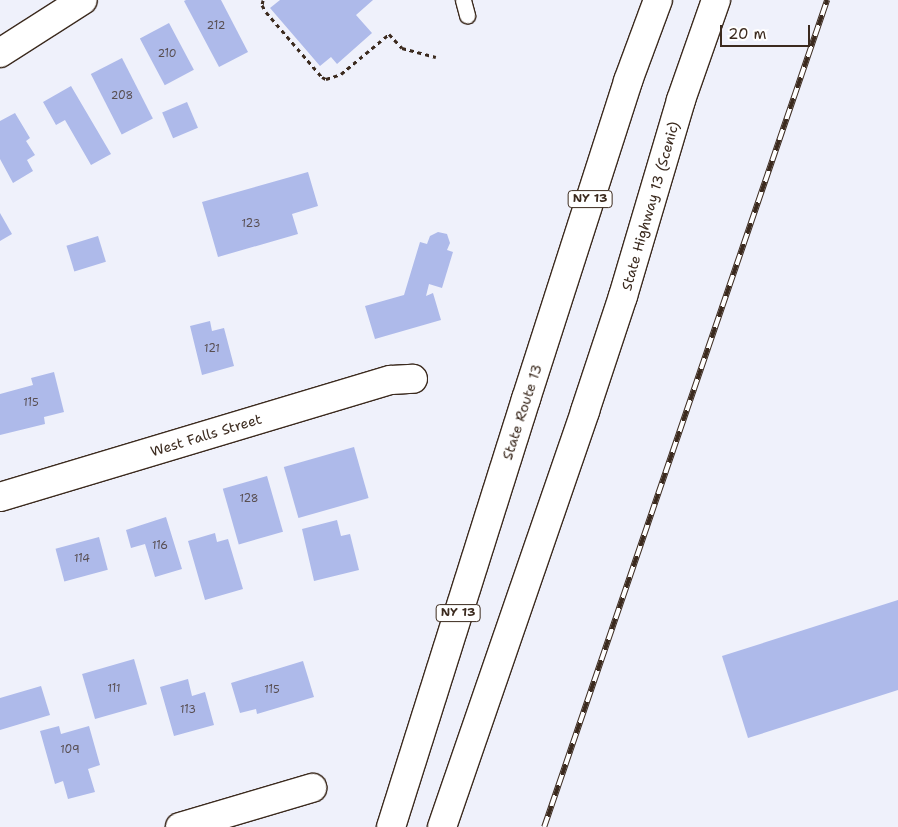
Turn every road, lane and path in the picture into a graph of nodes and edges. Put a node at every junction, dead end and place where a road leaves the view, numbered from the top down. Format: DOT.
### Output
graph roads {
  1 [pos="83,0"];
  2 [pos="263,0"];
  3 [pos="658,0"];
  4 [pos="716,0"];
  5 [pos="0,53"];
  6 [pos="436,57"];
  7 [pos="413,379"];
  8 [pos="0,496"];
  9 [pos="312,788"];
  10 [pos="180,827"];
  11 [pos="391,827"];
  12 [pos="442,827"];
  1 -- 5 [label="main road"];
  2 -- 6 [label="path"];
  3 -- 11 [label="main road, State Route 13 / NY 13"];
  4 -- 12 [label="main road, State Highway 13 (Scenic)"];
  7 -- 8 [label="main road, West Falls Street"];
  9 -- 10 [label="main road"];
}
